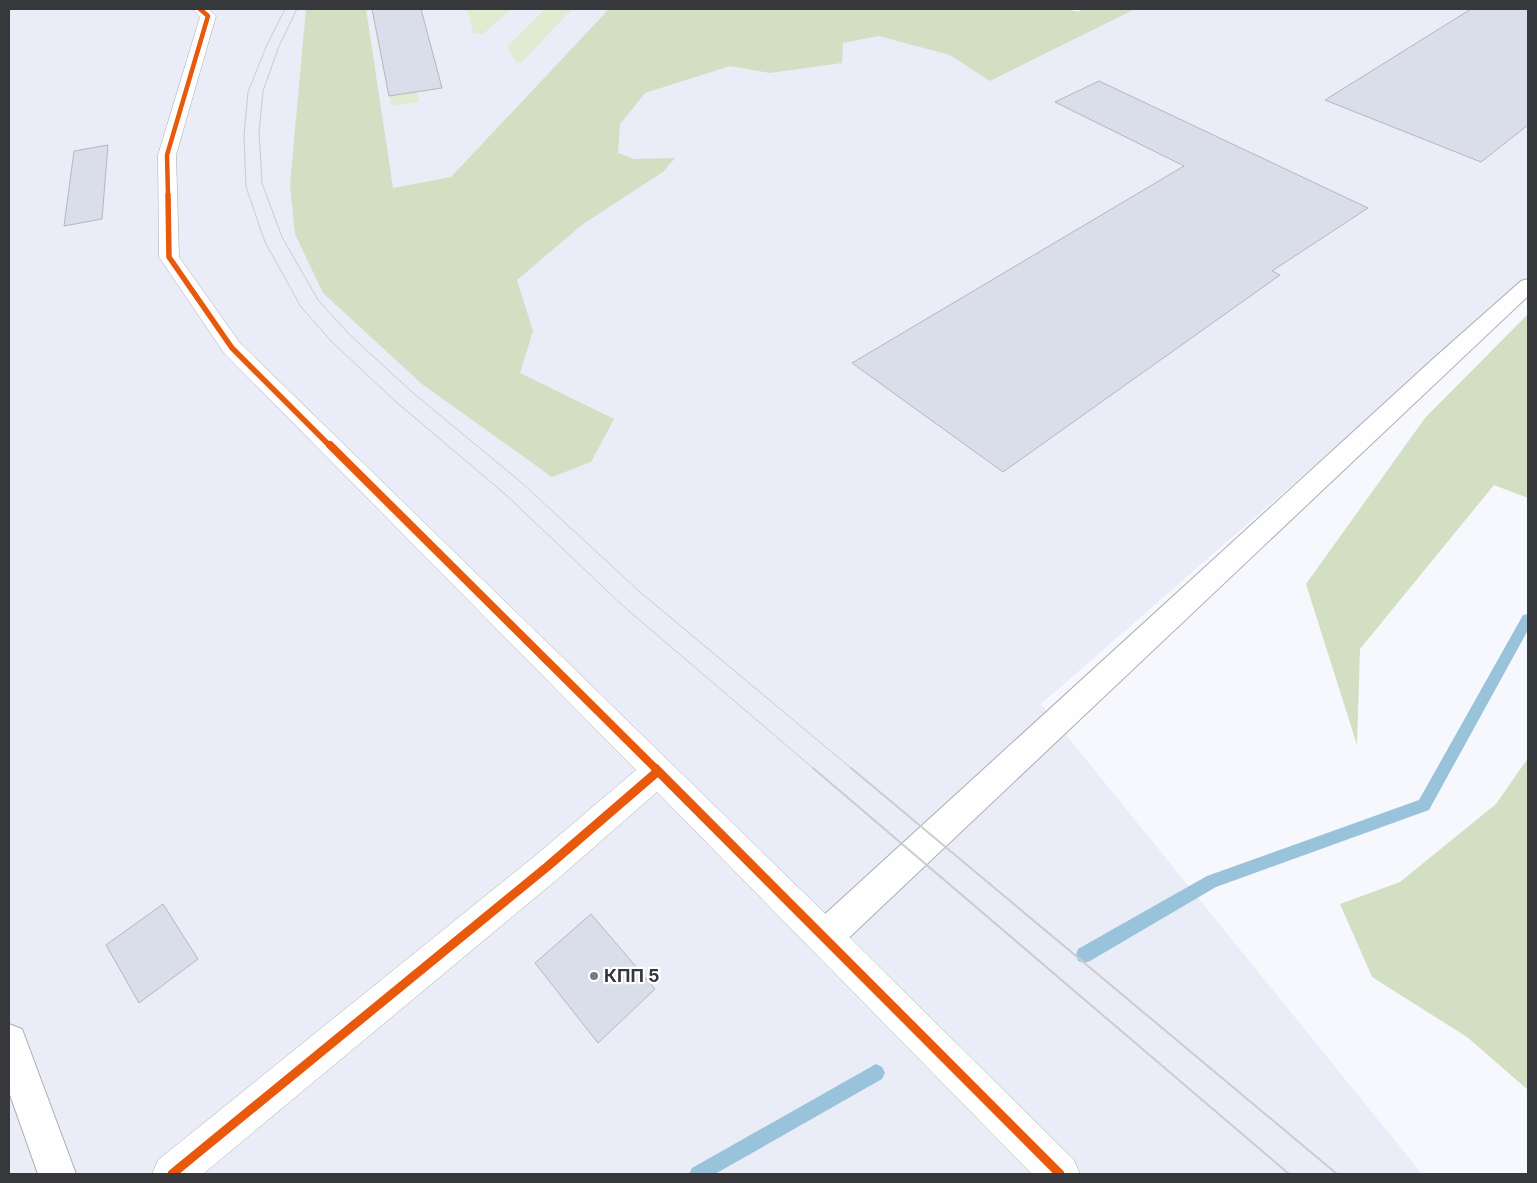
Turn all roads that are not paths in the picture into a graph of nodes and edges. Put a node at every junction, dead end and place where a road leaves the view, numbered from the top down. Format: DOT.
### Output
graph roads {
  1 [pos="206,11"];
  2 [pos="1528,285"];
  3 [pos="657,772"];
  4 [pos="825,937"];
  5 [pos="9,1042"];
  6 [pos="57,1174"];
  7 [pos="172,1174"];
  8 [pos="1060,1174"];
  1 -- 3 [label="street"];
  2 -- 4 [label="lane"];
  3 -- 4 [label="street"];
  3 -- 7 [label="street"];
  4 -- 8 [label="street"];
  5 -- 6 [label="lane"];
}
